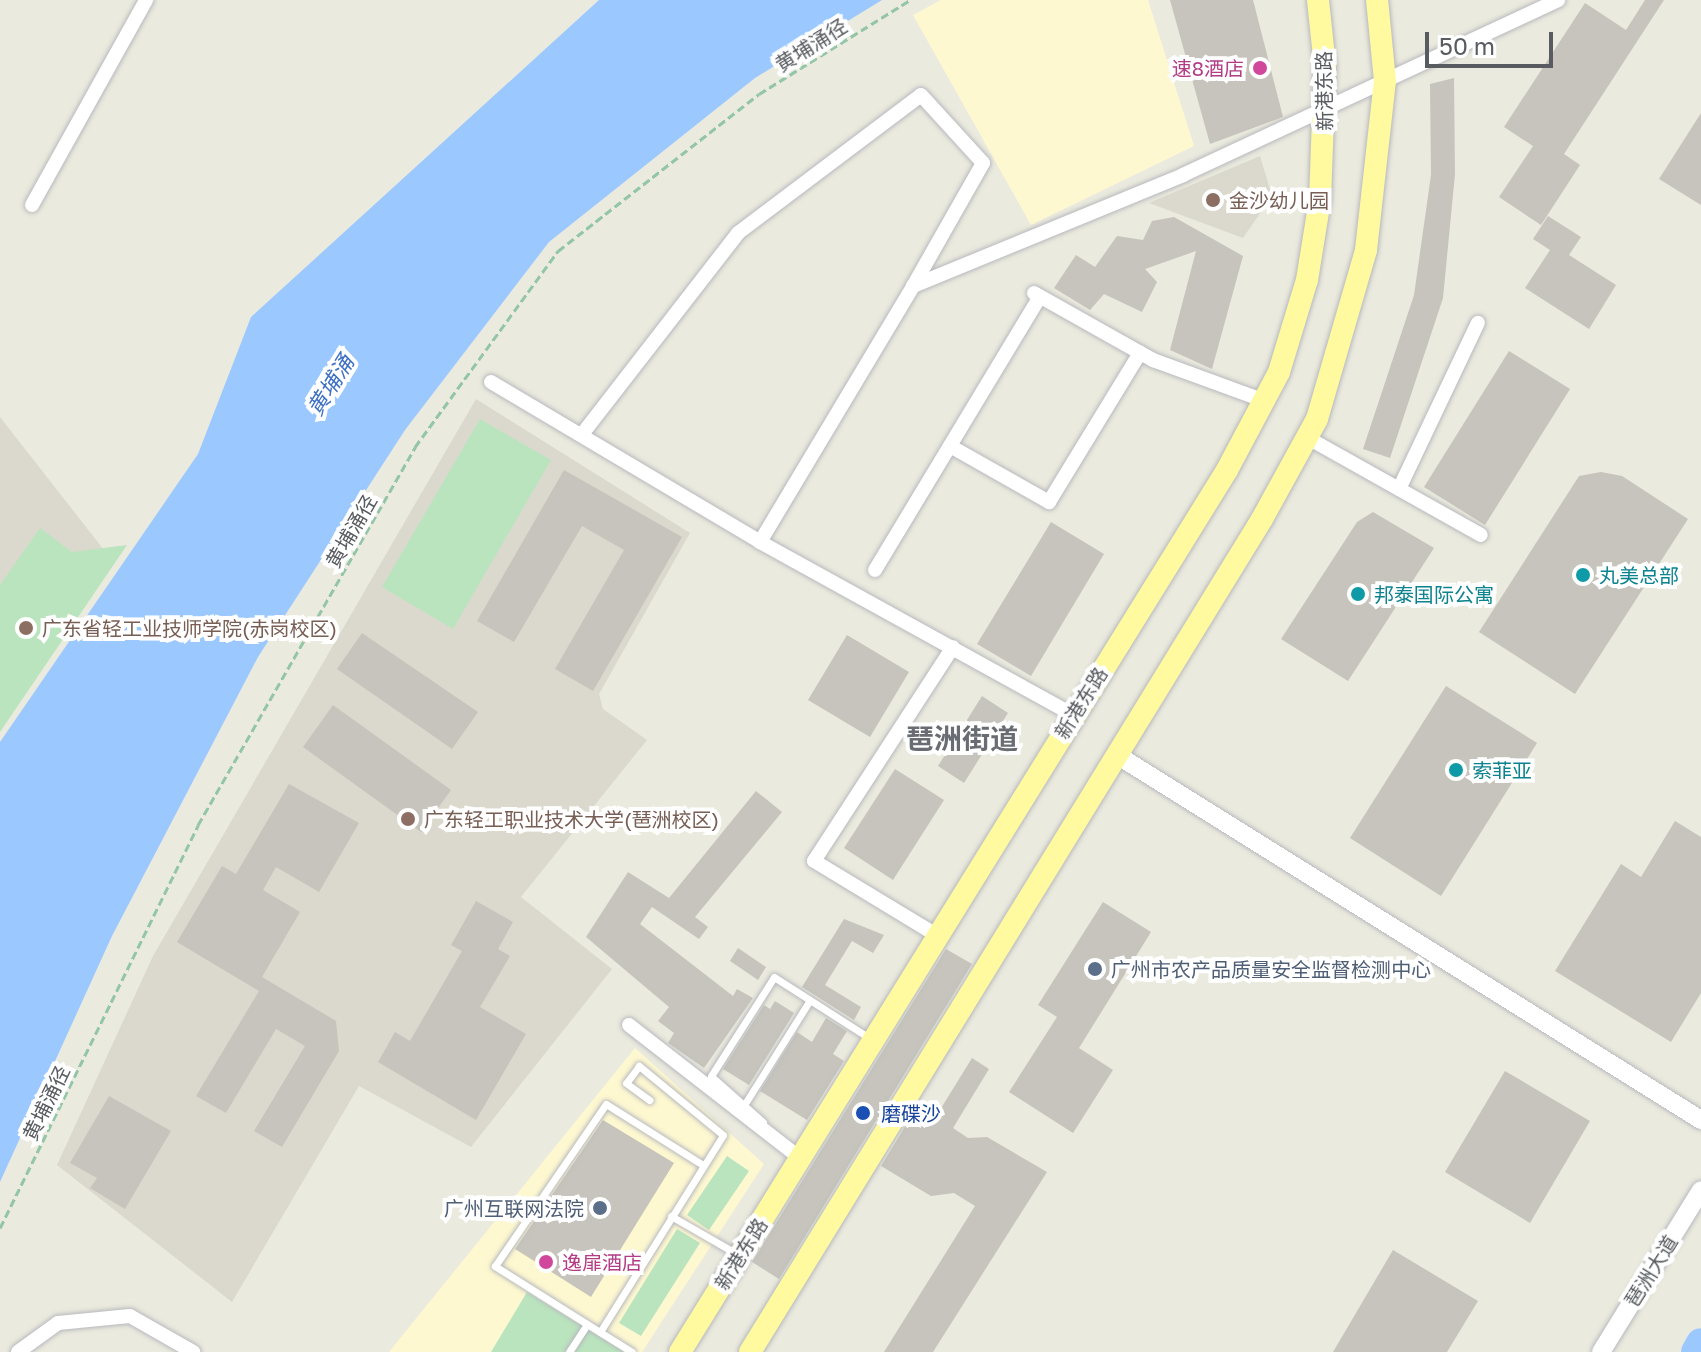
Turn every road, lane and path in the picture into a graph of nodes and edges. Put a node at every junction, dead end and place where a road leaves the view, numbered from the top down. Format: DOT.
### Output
graph roads {
  1 [pos="146,0"];
  2 [pos="910,0"];
  3 [pos="1318,0"];
  4 [pos="1377,0"];
  5 [pos="1558,0"];
  6 [pos="1385,81"];
  7 [pos="1325,108"];
  8 [pos="32,205"];
  9 [pos="913,286"];
  10 [pos="1478,323"];
  11 [pos="1140,353"];
  12 [pos="491,382"];
  13 [pos="1265,401"];
  14 [pos="583,433"];
  15 [pos="1308,438"];
  16 [pos="950,446"];
  17 [pos="1399,489"];
  18 [pos="1481,535"];
  19 [pos="760,542"];
  20 [pos="875,570"];
  21 [pos="953,647"];
  22 [pos="1074,715"];
  23 [pos="1117,755"];
  24 [pos="938,936"];
  25 [pos="810,1000"];
  26 [pos="629,1025"];
  27 [pos="873,1040"];
  28 [pos="649,1100"];
  29 [pos="746,1102"];
  30 [pos="1701,1120"];
  31 [pos="792,1152"];
  32 [pos="703,1165"];
  33 [pos="1701,1190"];
  34 [pos="671,1216"];
  35 [pos="0,1228"];
  36 [pos="739,1256"];
  37 [pos="587,1324"];
  38 [pos="600,1332"];
  39 [pos="18,1352"];
  40 [pos="193,1352"];
  41 [pos="569,1352"];
  42 [pos="632,1352"];
  43 [pos="680,1352"];
  44 [pos="750,1352"];
  45 [pos="1601,1352"];
  1 -- 8 [label="street"];
  2 -- 35 [label="path, 黄埔涌径"];
  3 -- 7 [label="main road, 新港东路"];
  4 -- 6 [label="main road"];
  5 -- 6 [label="street"];
  6 -- 7 [label="street"];
  6 -- 15 [label="main road"];
  7 -- 9 [label="street"];
  7 -- 13 [label="main road, 新港东路"];
  9 -- 14 [label="street"];
  9 -- 19 [label="street"];
  10 -- 17 [label="street"];
  11 -- 13 [label="street"];
  11 -- 16 [label="street"];
  11 -- 16 [label="street"];
  12 -- 14 [label="street"];
  13 -- 22 [label="main road, 新港东路"];
  14 -- 19 [label="street"];
  15 -- 17 [label="street"];
  15 -- 23 [label="main road"];
  16 -- 20 [label="street"];
  17 -- 18 [label="street"];
  19 -- 21 [label="street"];
  21 -- 22 [label="street"];
  21 -- 24 [label="street"];
  22 -- 24 [label="main road, 新港东路"];
  23 -- 30 [label="street"];
  23 -- 44 [label="main road"];
  24 -- 27 [label="main road, 新港东路"];
  25 -- 27 [label="lane"];
  25 -- 29 [label="lane"];
  25 -- 29 [label="lane"];
  26 -- 31 [label="street"];
  27 -- 31 [label="main road, 新港东路"];
  28 -- 32 [label="lane"];
  29 -- 31 [label="lane"];
  31 -- 36 [label="main road, 新港东路"];
  32 -- 34 [label="lane"];
  32 -- 37 [label="lane"];
  33 -- 45 [label="street, 琶洲大道"];
  34 -- 36 [label="lane"];
  34 -- 38 [label="lane"];
  36 -- 43 [label="main road, 新港东路"];
  37 -- 38 [label="lane"];
  37 -- 41 [label="lane"];
  38 -- 42 [label="lane"];
  39 -- 40 [label="street"];
}
